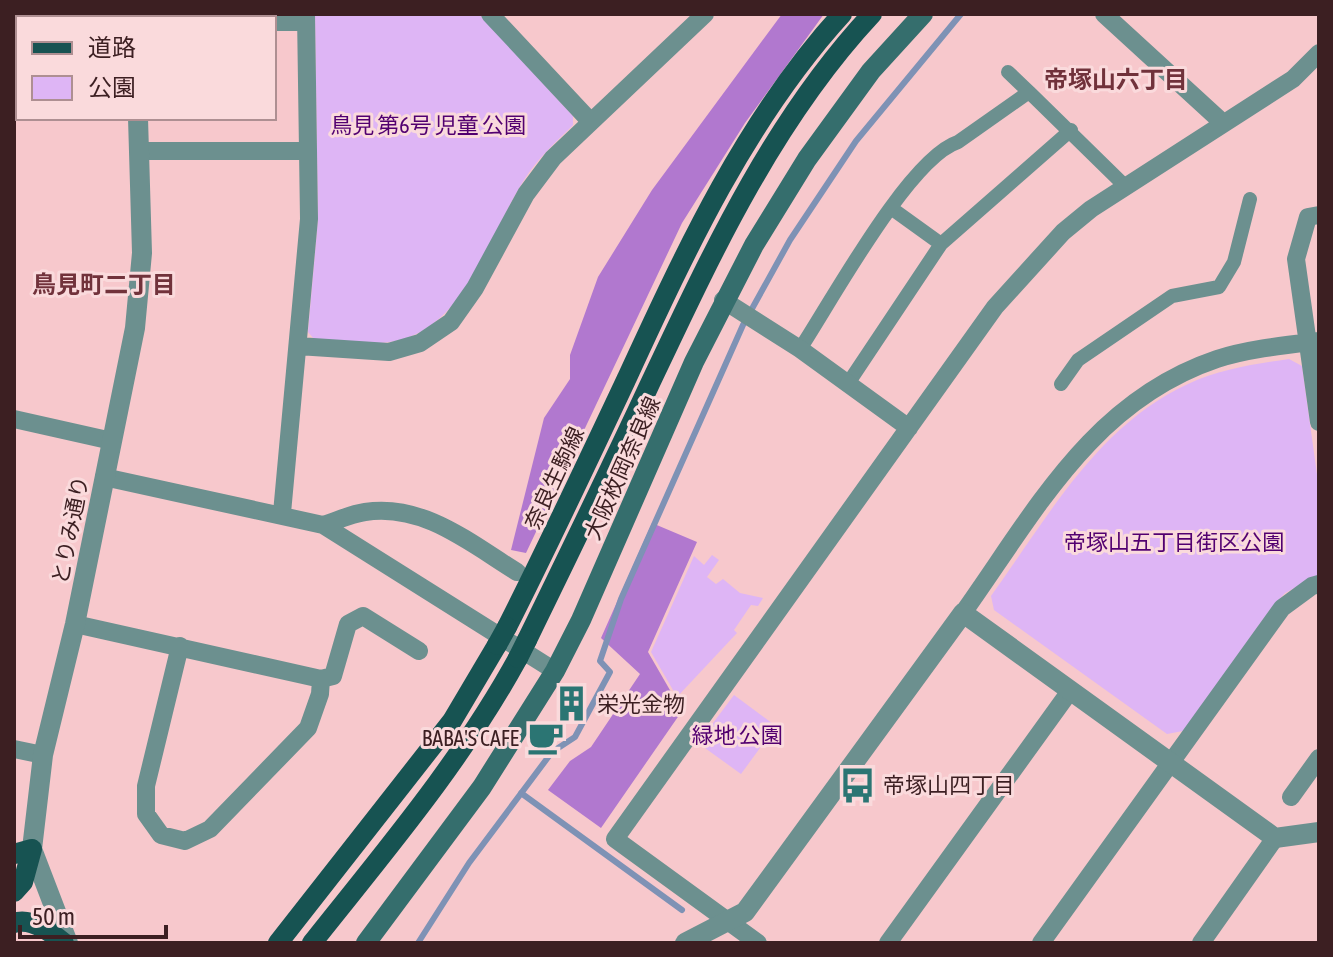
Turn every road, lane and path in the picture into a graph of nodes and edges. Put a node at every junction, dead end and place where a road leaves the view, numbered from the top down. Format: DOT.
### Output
graph roads {
  1 [pos="490,14"];
  2 [pos="705,14"];
  3 [pos="842,14"];
  4 [pos="872,14"];
  5 [pos="923,14"];
  6 [pos="1104,14"];
  7 [pos="306,18"];
  8 [pos="276,22"];
  9 [pos="1319,53"];
  10 [pos="1008,72"];
  11 [pos="1029,92"];
  12 [pos="138,120"];
  13 [pos="590,121"];
  14 [pos="1223,123"];
  15 [pos="1071,130"];
  16 [pos="139,151"];
  17 [pos="307,151"];
  18 [pos="1125,186"];
  19 [pos="1250,199"];
  20 [pos="891,208"];
  21 [pos="1319,215"];
  22 [pos="941,244"];
  23 [pos="723,300"];
  24 [pos="1313,342"];
  25 [pos="298,346"];
  26 [pos="800,349"];
  27 [pos="1061,384"];
  28 [pos="847,385"];
  29 [pos="14,419"];
  30 [pos="1319,422"];
  31 [pos="909,428"];
  32 [pos="112,441"];
  33 [pos="104,477"];
  34 [pos="282,513"];
  35 [pos="323,525"];
  36 [pos="517,572"];
  37 [pos="1319,584"];
  38 [pos="963,613"];
  39 [pos="75,624"];
  40 [pos="180,646"];
  41 [pos="419,651"];
  42 [pos="555,671"];
  43 [pos="321,679"];
  44 [pos="1070,691"];
  45 [pos="14,749"];
  46 [pos="43,755"];
  47 [pos="1319,758"];
  48 [pos="1171,762"];
  49 [pos="1291,797"];
  50 [pos="1319,832"];
  51 [pos="1275,838"];
  52 [pos="20,851"];
  53 [pos="14,892"];
  54 [pos="729,922"];
  55 [pos="14,923"];
  56 [pos="279,942"];
  57 [pos="66,943"];
  58 [pos="312,943"];
  59 [pos="366,943"];
  60 [pos="685,943"];
  61 [pos="758,943"];
  62 [pos="888,943"];
  63 [pos="1041,943"];
  64 [pos="1201,943"];
  1 -- 13 [label="street"];
  2 -- 13 [label="street"];
  3 -- 56 [label="main road, 奈良生駒線"];
  4 -- 58 [label="main road, 奈良生駒線"];
  5 -- 23 [label="main road, 大阪枚岡奈良線"];
  6 -- 14 [label="street"];
  7 -- 8 [label="street"];
  7 -- 17 [label="street"];
  9 -- 14 [label="street"];
  10 -- 11 [label="street"];
  11 -- 15 [label="street"];
  11 -- 20 [label="street"];
  12 -- 16 [label="street, とりみ通り"];
  13 -- 25 [label="street"];
  14 -- 18 [label="street"];
  15 -- 18 [label="street"];
  15 -- 22 [label="street"];
  16 -- 17 [label="street"];
  16 -- 32 [label="street, とりみ通り"];
  17 -- 25 [label="street"];
  18 -- 31 [label="street"];
  19 -- 27 [label="street"];
  20 -- 22 [label="street"];
  20 -- 26 [label="street"];
  21 -- 24 [label="street"];
  22 -- 28 [label="street"];
  23 -- 26 [label="street"];
  23 -- 42 [label="main road, 大阪枚岡奈良線"];
  24 -- 30 [label="street"];
  24 -- 38 [label="street"];
  25 -- 34 [label="street"];
  26 -- 28 [label="street"];
  28 -- 31 [label="street"];
  29 -- 32 [label="street"];
  31 -- 54 [label="street"];
  32 -- 33 [label="street, とりみ通り"];
  33 -- 34 [label="street"];
  33 -- 39 [label="street, とりみ通り"];
  34 -- 35 [label="street"];
  35 -- 36 [label="street"];
  35 -- 42 [label="street"];
  37 -- 48 [label="street"];
  38 -- 44 [label="street"];
  38 -- 54 [label="street"];
  39 -- 40 [label="street"];
  39 -- 46 [label="street, とりみ通り"];
  40 -- 43 [label="street"];
  40 -- 43 [label="street"];
  41 -- 43 [label="street"];
  42 -- 59 [label="main road, 大阪枚岡奈良線"];
  44 -- 48 [label="street"];
  44 -- 62 [label="street"];
  45 -- 46 [label="street"];
  46 -- 52 [label="street, とりみ通り"];
  47 -- 49 [label="street"];
  48 -- 51 [label="street"];
  48 -- 63 [label="street"];
  50 -- 51 [label="street"];
  51 -- 64 [label="street"];
  52 -- 53 [label="main road"];
  52 -- 57 [label="street, とりみ通り"];
  54 -- 60 [label="street"];
  54 -- 61 [label="street"];
  55 -- 57 [label="main road"];
}
